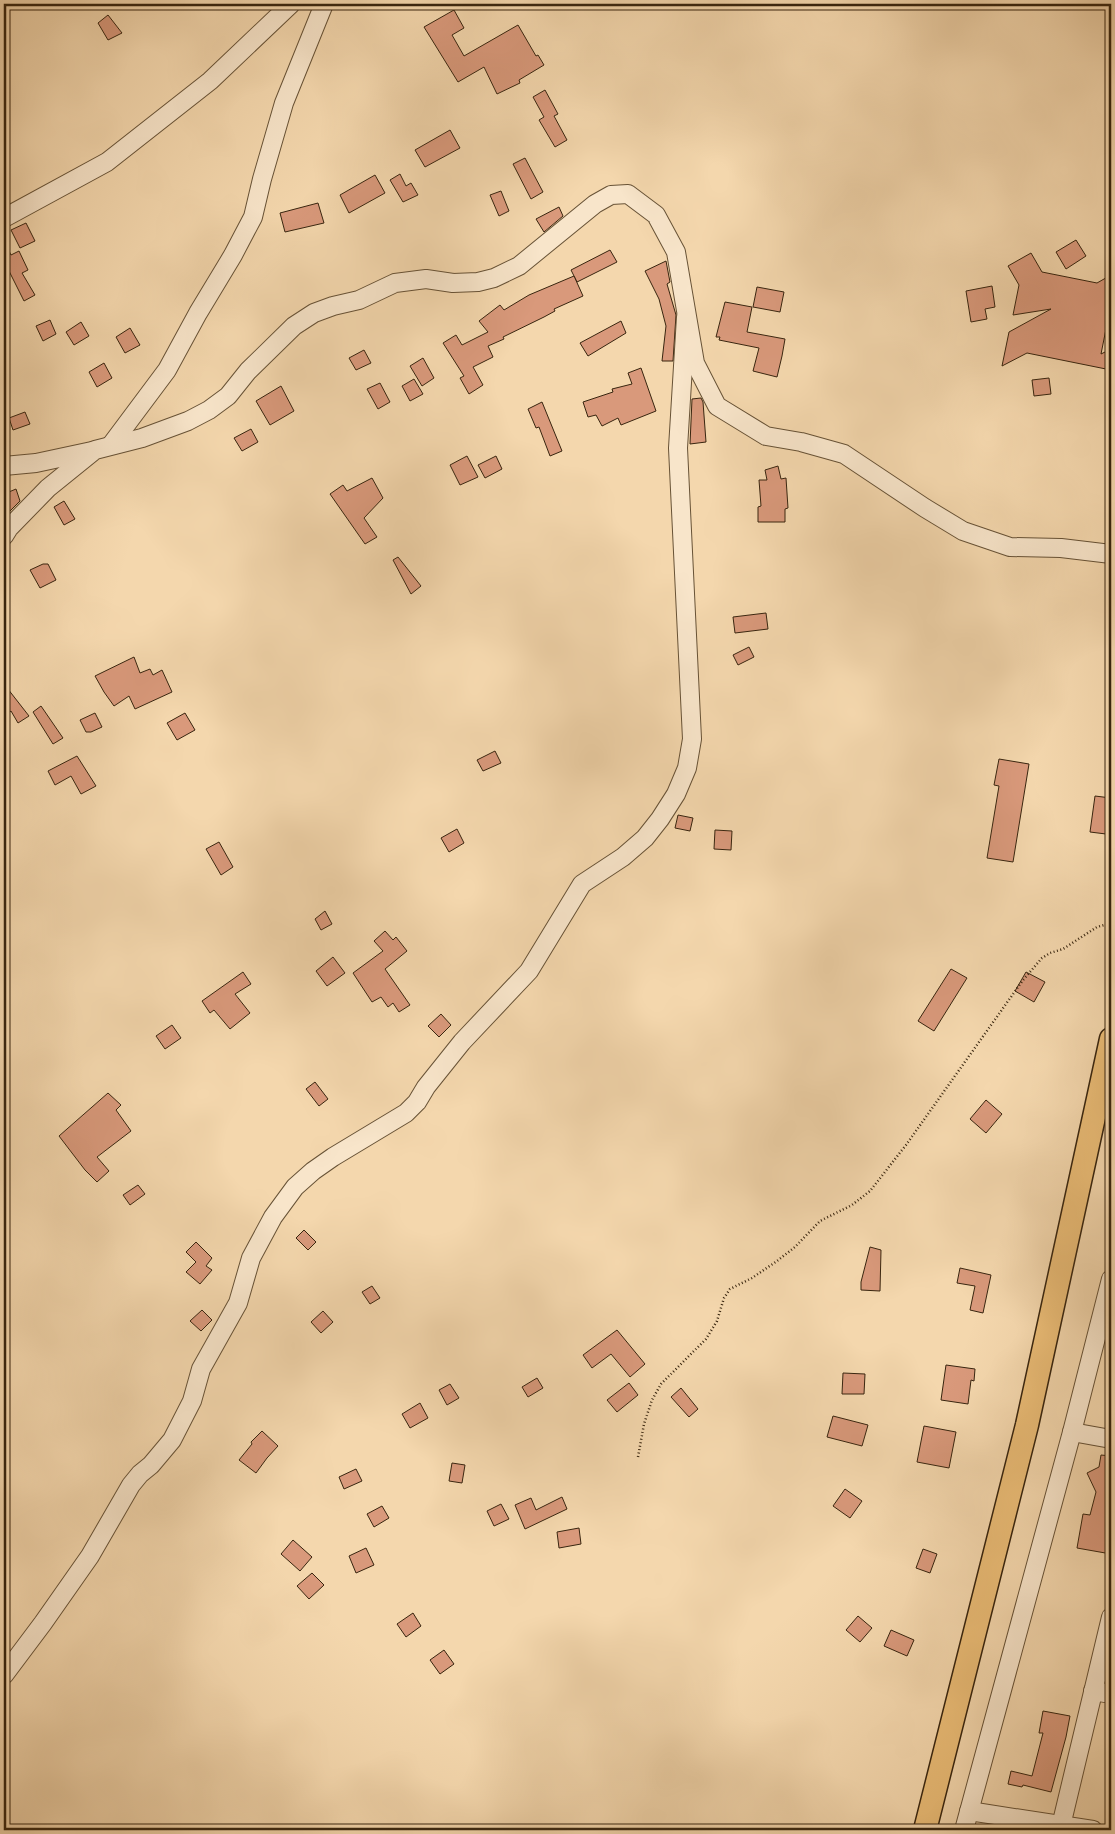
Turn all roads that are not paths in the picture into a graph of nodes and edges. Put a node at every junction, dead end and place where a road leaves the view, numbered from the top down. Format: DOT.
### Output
graph roads {
  1 [pos="291,4"];
  2 [pos="324,4"];
  3 [pos="4,218"];
  4 [pos="686,317"];
  5 [pos="103,448"];
  6 [pos="4,466"];
  7 [pos="4,536"];
  8 [pos="1111,554"];
  9 [pos="1111,1039"];
  10 [pos="1111,1280"];
  11 [pos="1072,1432"];
  12 [pos="1111,1439"];
  13 [pos="1111,1617"];
  14 [pos="4,1675"];
  15 [pos="1094,1691"];
  16 [pos="1111,1694"];
  17 [pos="969,1811"];
  18 [pos="1061,1828"];
  19 [pos="925,1830"];
  20 [pos="964,1830"];
  21 [pos="1093,1830"];
  1 -- 3 [label="street"];
  2 -- 5 [label="street"];
  4 -- 5 [label="street"];
  4 -- 8 [label="street"];
  4 -- 14 [label="street"];
  5 -- 6 [label="street"];
  5 -- 7 [label="street"];
  9 -- 19 [label="main road"];
  10 -- 11 [label="street"];
  11 -- 12 [label="street"];
  11 -- 17 [label="street"];
  13 -- 15 [label="street"];
  15 -- 16 [label="street"];
  15 -- 18 [label="street"];
  17 -- 18 [label="street"];
  17 -- 20 [label="street"];
  18 -- 21 [label="street"];
}
